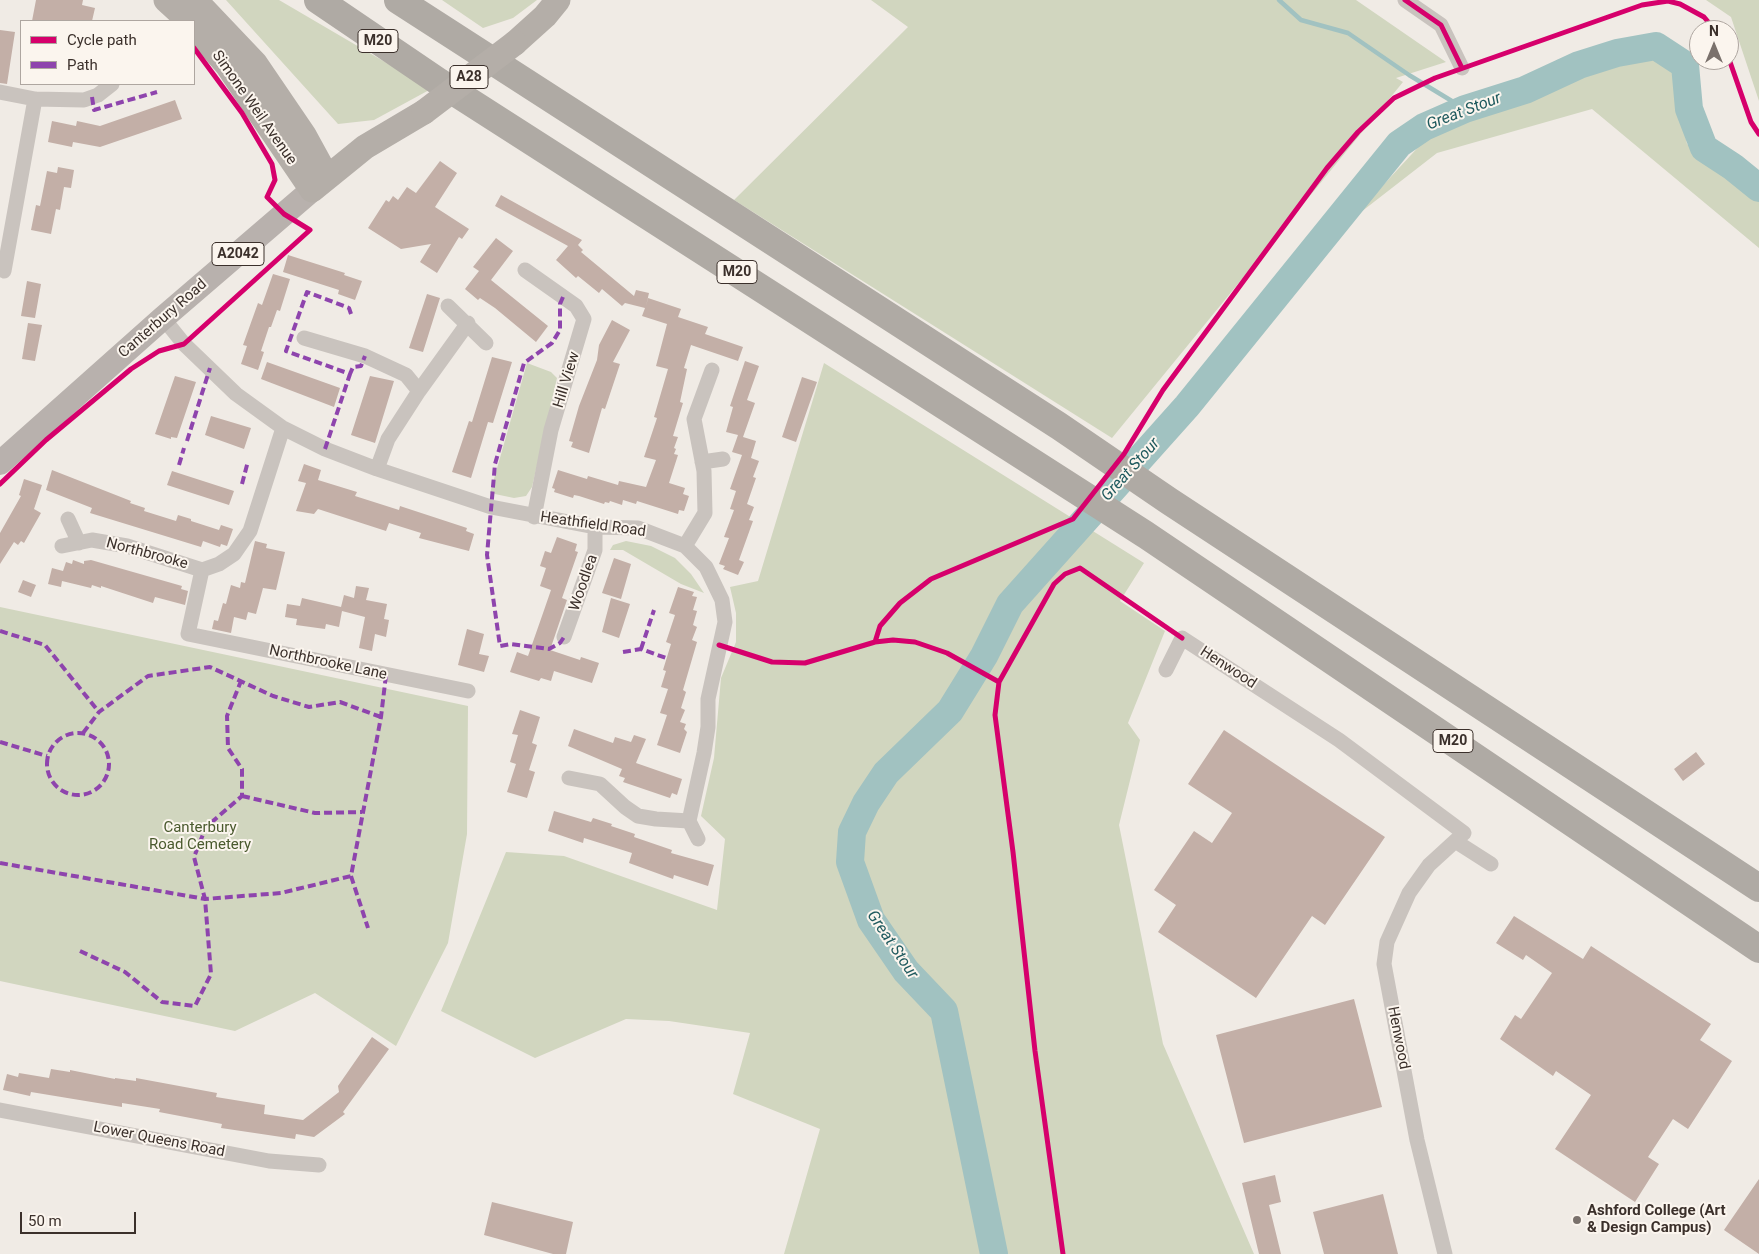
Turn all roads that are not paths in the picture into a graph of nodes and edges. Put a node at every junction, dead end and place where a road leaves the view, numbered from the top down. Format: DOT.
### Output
graph roads {
  1 [pos="166,0"];
  2 [pos="195,0"];
  3 [pos="318,0"];
  4 [pos="398,0"];
  5 [pos="576,0"];
  6 [pos="1404,0"];
  7 [pos="552,8"];
  8 [pos="187,20"];
  9 [pos="195,28"];
  10 [pos="1462,68"];
  11 [pos="111,85"];
  12 [pos="0,92"];
  13 [pos="35,98"];
  14 [pos="304,135"];
  15 [pos="364,148"];
  16 [pos="320,184"];
  17 [pos="525,270"];
  18 [pos="4,271"];
  19 [pos="448,306"];
  20 [pos="163,318"];
  21 [pos="468,323"];
  22 [pos="304,338"];
  23 [pos="486,343"];
  24 [pos="712,370"];
  25 [pos="419,390"];
  26 [pos="283,428"];
  27 [pos="723,459"];
  28 [pos="702,462"];
  29 [pos="0,463"];
  30 [pos="377,469"];
  31 [pos="534,516"];
  32 [pos="68,519"];
  33 [pos="594,527"];
  34 [pos="79,542"];
  35 [pos="62,546"];
  36 [pos="685,546"];
  37 [pos="202,570"];
  38 [pos="188,634"];
  39 [pos="564,637"];
  40 [pos="1166,670"];
  41 [pos="468,691"];
  42 [pos="569,778"];
  43 [pos="688,821"];
  44 [pos="698,839"];
  45 [pos="1455,841"];
  46 [pos="1491,864"];
  47 [pos="1759,888"];
  48 [pos="1759,949"];
  49 [pos="0,1110"];
  50 [pos="319,1165"];
  51 [pos="1445,1254"];
  1 -- 8 [label="highway"];
  2 -- 14 [label="highway, Simone Weil Avenue"];
  3 -- 48 [label="highway, M20"];
  4 -- 47 [label="highway"];
  5 -- 7 [label="highway, Canterbury Road / A28"];
  6 -- 10 [label="street"];
  7 -- 15 [label="highway, Canterbury Road / A28, bridge"];
  9 -- 16 [label="highway, Simone Weil Avenue"];
  11 -- 13 [label="street"];
  12 -- 13 [label="street"];
  13 -- 18 [label="street"];
  14 -- 15 [label="highway"];
  14 -- 16 [label="highway, Simone Weil Avenue"];
  15 -- 16 [label="highway, Canterbury Road / A28"];
  16 -- 20 [label="main road, Canterbury Road / A2042"];
  17 -- 31 [label="street, Hill View"];
  19 -- 21 [label="street"];
  20 -- 26 [label="street, Heathfield Road"];
  20 -- 29 [label="main road, Canterbury Road / A2042"];
  21 -- 23 [label="street"];
  21 -- 25 [label="street"];
  22 -- 25 [label="street"];
  24 -- 28 [label="street"];
  25 -- 30 [label="street"];
  26 -- 30 [label="street, Heathfield Road"];
  26 -- 37 [label="street, Northbrooke"];
  27 -- 28 [label="street"];
  28 -- 36 [label="street"];
  30 -- 31 [label="street, Heathfield Road"];
  31 -- 33 [label="street, Heathfield Road"];
  32 -- 34 [label="street"];
  33 -- 36 [label="street, Heathfield Road"];
  33 -- 39 [label="street, Woodlea"];
  34 -- 35 [label="street, Northbrooke"];
  34 -- 37 [label="street, Northbrooke"];
  36 -- 43 [label="street, Heathfield Road"];
  37 -- 38 [label="street, Northbrooke"];
  38 -- 41 [label="street, Northbrooke Lane"];
  40 -- 45 [label="street, Henwood"];
  42 -- 43 [label="street"];
  43 -- 44 [label="street"];
  45 -- 46 [label="street"];
  45 -- 51 [label="street, Henwood"];
  49 -- 50 [label="street, Lower Queens Road"];
}
